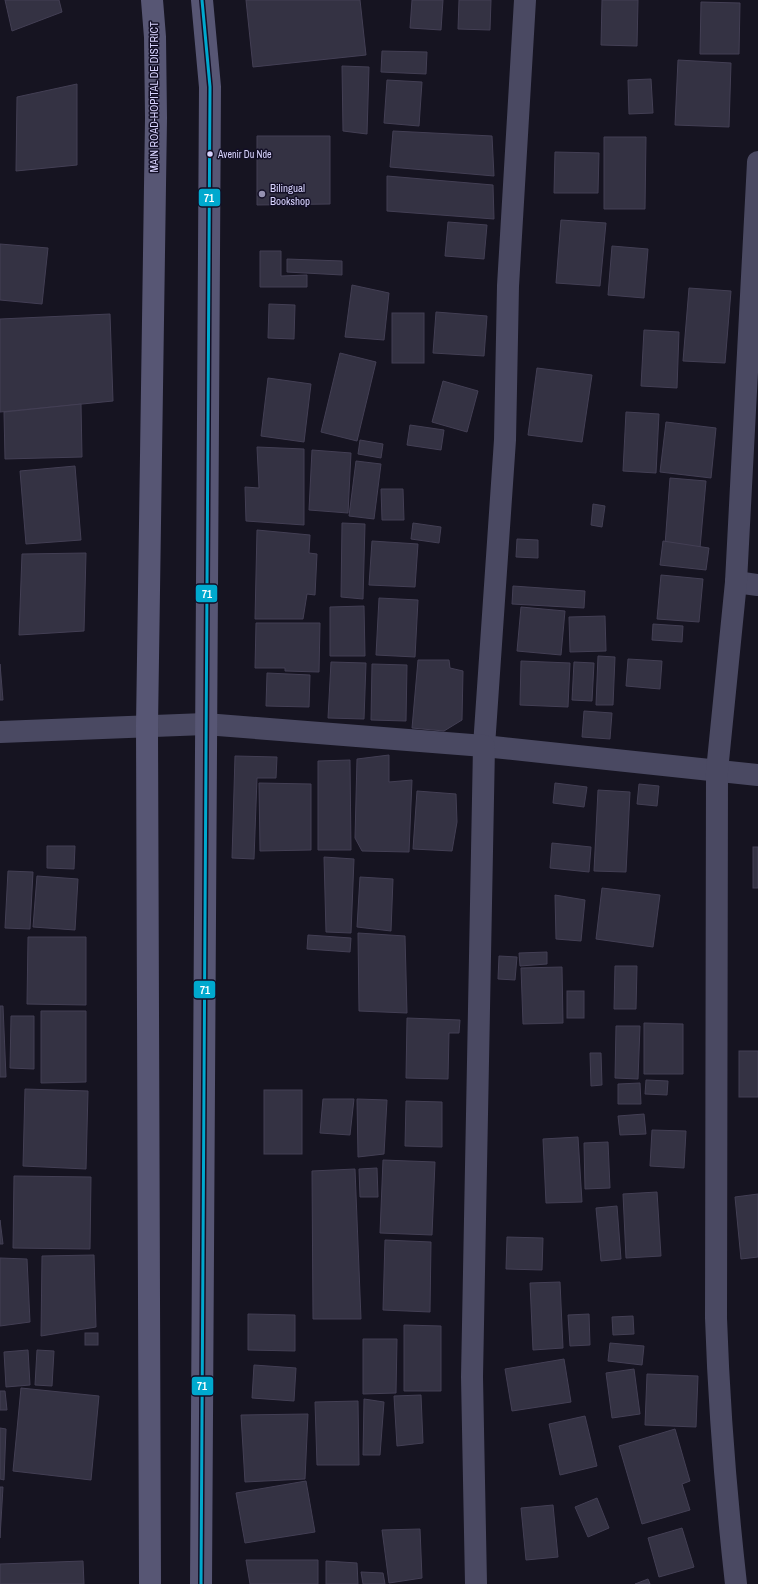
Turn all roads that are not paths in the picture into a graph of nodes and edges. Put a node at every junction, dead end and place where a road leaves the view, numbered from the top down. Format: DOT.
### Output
graph roads {
  1 [pos="152,0"];
  2 [pos="525,0"];
  3 [pos="203,10"];
  4 [pos="758,162"];
  5 [pos="736,582"];
  6 [pos="758,585"];
  7 [pos="205,724"];
  8 [pos="147,726"];
  9 [pos="0,732"];
  10 [pos="484,746"];
  11 [pos="717,771"];
  12 [pos="758,775"];
  13 [pos="150,1584"];
  14 [pos="201,1584"];
  15 [pos="476,1584"];
  16 [pos="736,1584"];
  1 -- 8 [label="main road, MAIN ROAD-HOPITAL DE DISTRICT"];
  2 -- 10 [label="street"];
  3 -- 7 [label="main road"];
  4 -- 5 [label="street"];
  5 -- 6 [label="street"];
  5 -- 11 [label="street"];
  7 -- 8 [label="street"];
  7 -- 10 [label="street"];
  7 -- 14 [label="main road"];
  8 -- 9 [label="street"];
  8 -- 13 [label="main road, MAIN ROAD-HOPITAL DE DISTRICT"];
  10 -- 11 [label="street"];
  10 -- 15 [label="street"];
  11 -- 12 [label="street"];
  11 -- 16 [label="street"];
}
